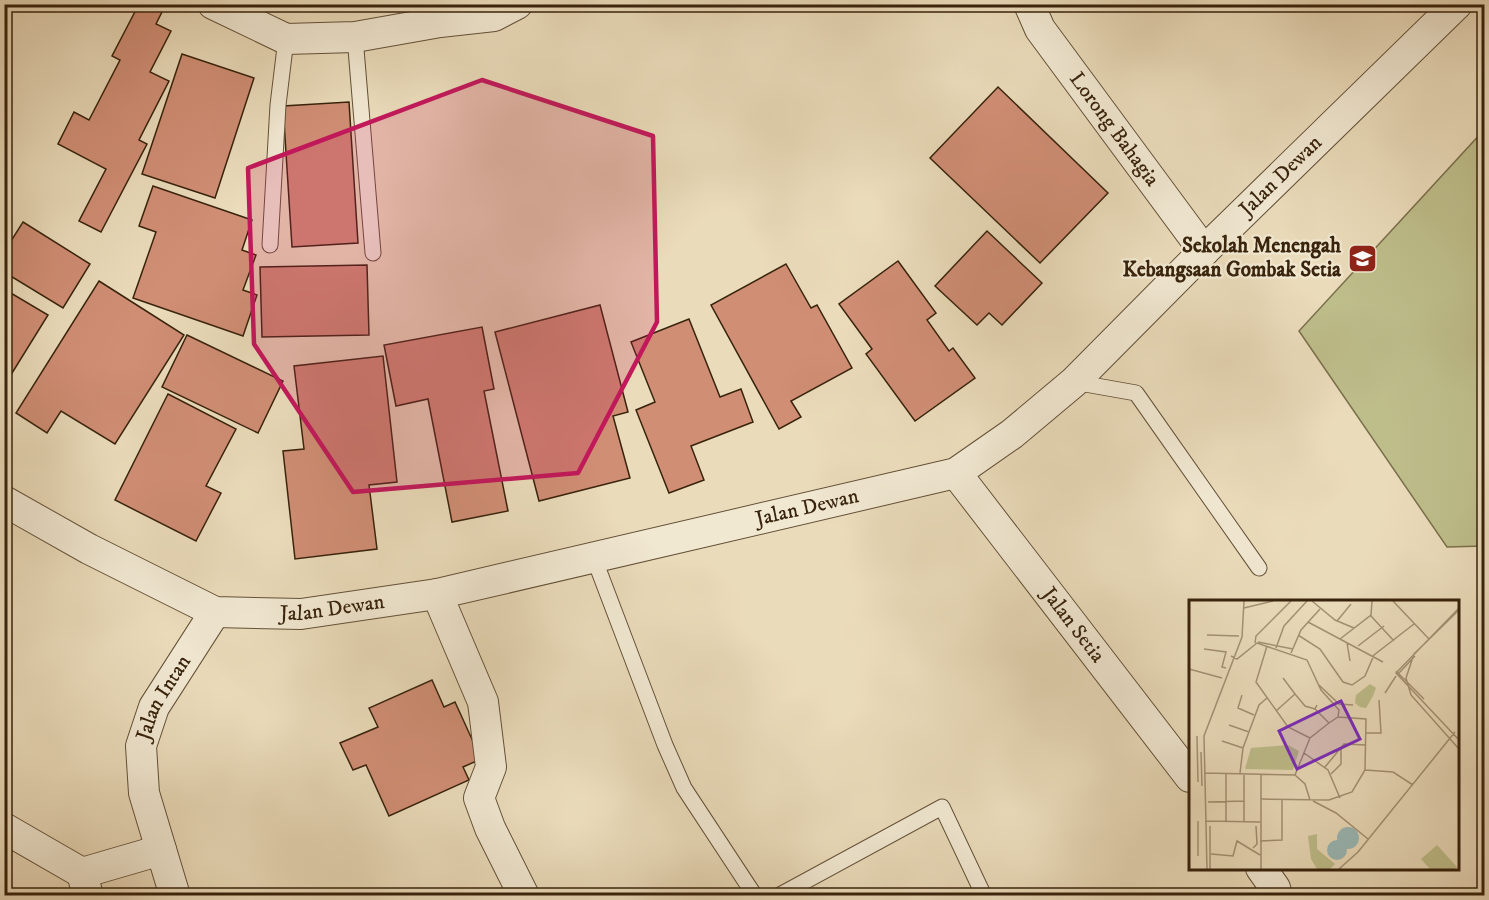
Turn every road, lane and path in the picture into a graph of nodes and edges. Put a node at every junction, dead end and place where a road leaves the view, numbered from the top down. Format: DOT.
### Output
graph roads {
  1 [pos="213,4"];
  2 [pos="516,4"];
  3 [pos="1029,4"];
  4 [pos="1457,4"];
  5 [pos="446,13"];
  6 [pos="355,37"];
  7 [pos="286,39"];
  8 [pos="270,245"];
  9 [pos="1204,251"];
  10 [pos="373,253"];
  11 [pos="1074,382"];
  12 [pos="956,473"];
  13 [pos="4,501"];
  14 [pos="594,558"];
  15 [pos="1259,568"];
  16 [pos="438,594"];
  17 [pos="215,612"];
  18 [pos="1189,774"];
  19 [pos="4,828"];
  20 [pos="161,850"];
  21 [pos="1262,870"];
  22 [pos="85,884"];
  23 [pos="175,896"];
  24 [pos="524,896"];
  25 [pos="755,896"];
  26 [pos="778,896"];
  27 [pos="984,896"];
  28 [pos="1277,896"];
  1 -- 7 [label="street"];
  2 -- 5 [label="street"];
  3 -- 9 [label="street, Lorong Bahagia"];
  4 -- 9 [label="street, Jalan Dewan"];
  5 -- 6 [label="street"];
  6 -- 7 [label="street"];
  6 -- 10 [label="lane"];
  7 -- 8 [label="lane"];
  9 -- 11 [label="street, Jalan Dewan"];
  11 -- 12 [label="street, Jalan Dewan"];
  11 -- 15 [label="lane"];
  12 -- 14 [label="street, Jalan Dewan"];
  12 -- 18 [label="street, Jalan Setia"];
  13 -- 17 [label="street, Jalan Dewan"];
  14 -- 16 [label="street, Jalan Dewan"];
  14 -- 25 [label="lane"];
  16 -- 17 [label="street, Jalan Dewan"];
  16 -- 24 [label="street"];
  17 -- 20 [label="street, Jalan Intan"];
  19 -- 22 [label="street"];
  20 -- 22 [label="street"];
  20 -- 23 [label="street, Jalan Intan"];
  21 -- 28 [label="street"];
  26 -- 27 [label="lane"];
}
